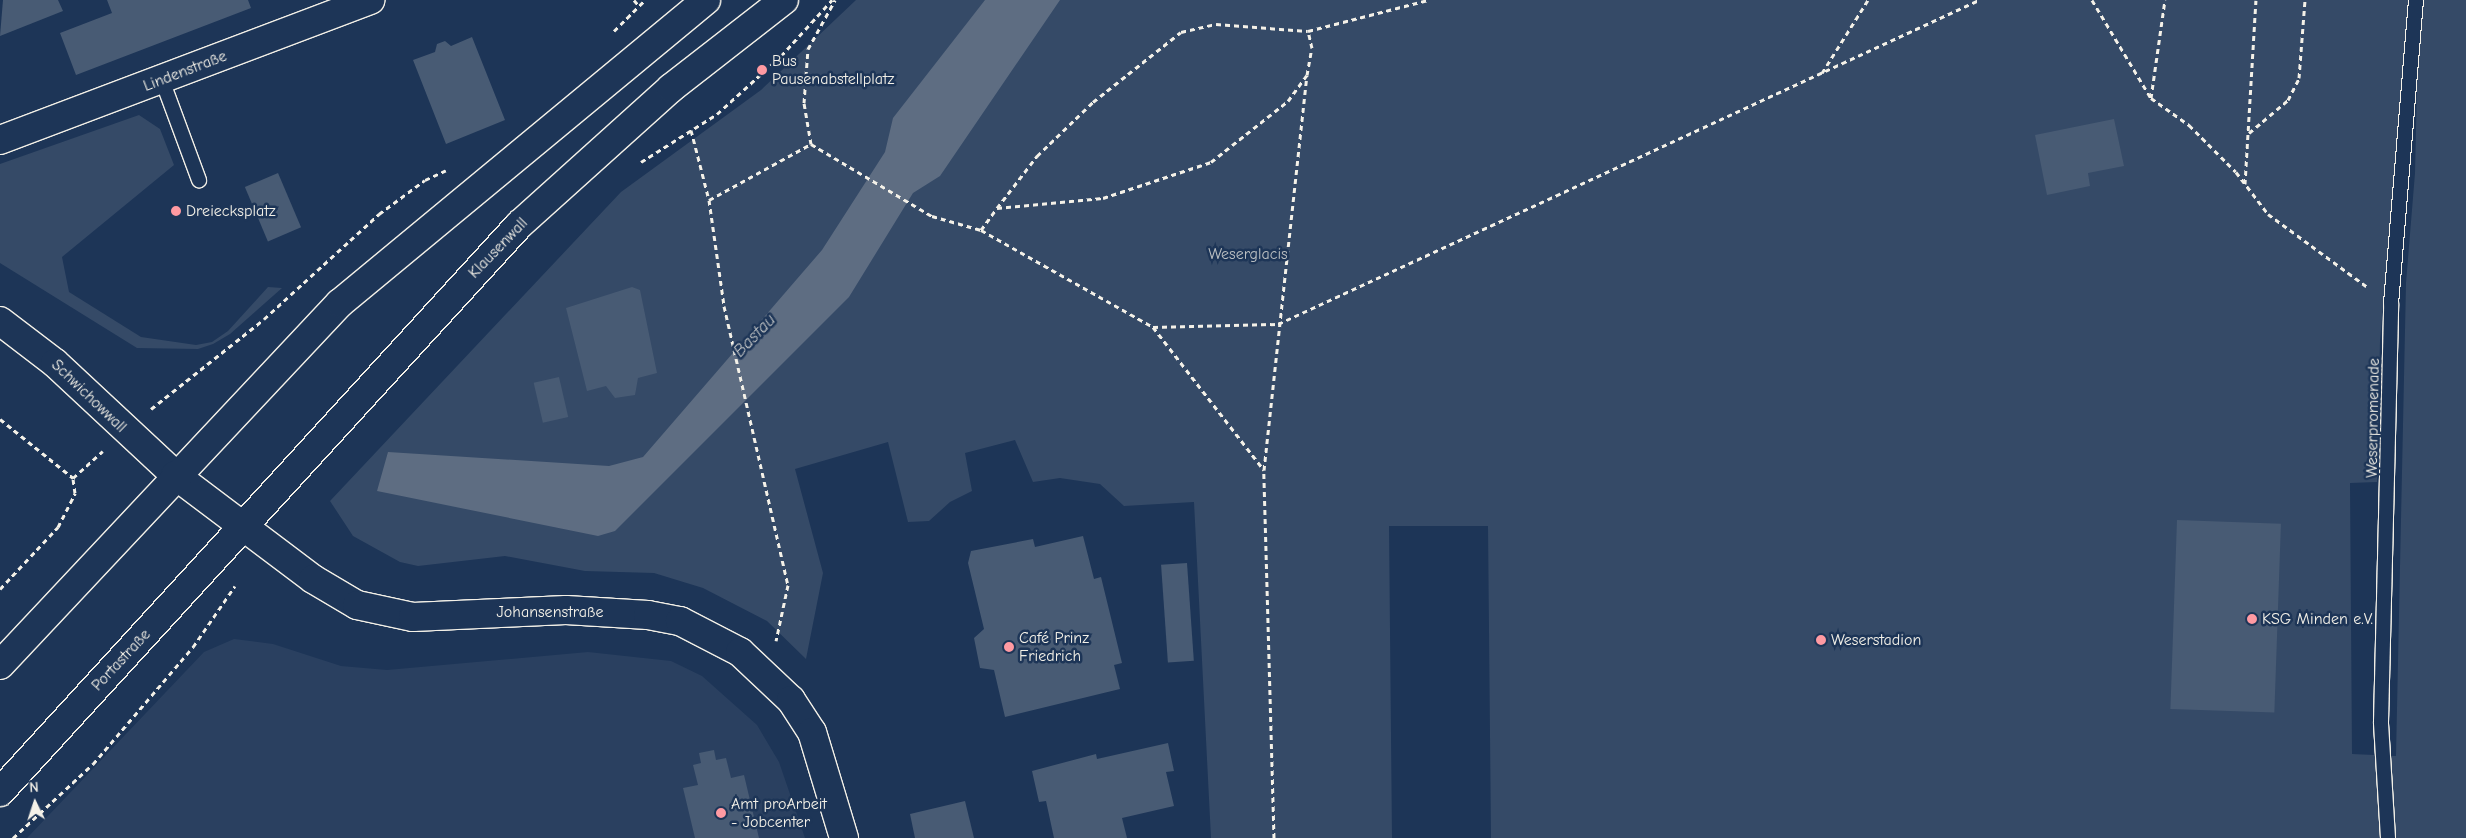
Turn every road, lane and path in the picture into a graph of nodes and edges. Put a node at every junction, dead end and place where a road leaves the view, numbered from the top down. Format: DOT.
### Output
graph roads {
  1 [pos="370,0"];
  2 [pos="634,0"];
  3 [pos="706,0"];
  4 [pos="784,0"];
  5 [pos="833,0"];
  6 [pos="1428,0"];
  7 [pos="1868,0"];
  8 [pos="1979,0"];
  9 [pos="2092,0"];
  10 [pos="2165,0"];
  11 [pos="2256,0"];
  12 [pos="2305,0"];
  13 [pos="2416,0"];
  14 [pos="639,6"];
  15 [pos="1308,31"];
  16 [pos="1821,74"];
  17 [pos="1307,75"];
  18 [pos="162,80"];
  19 [pos="2151,98"];
  20 [pos="691,130"];
  21 [pos="2248,134"];
  22 [pos="0,140"];
  23 [pos="811,144"];
  24 [pos="634,166"];
  25 [pos="199,180"];
  26 [pos="2246,184"];
  27 [pos="709,200"];
  28 [pos="997,208"];
  29 [pos="981,230"];
  30 [pos="2391,304"];
  31 [pos="0,321"];
  32 [pos="1278,324"];
  33 [pos="1153,328"];
  34 [pos="0,419"];
  35 [pos="1264,470"];
  36 [pos="175,475"];
  37 [pos="73,478"];
  38 [pos="242,527"];
  39 [pos="237,584"];
  40 [pos="0,665"];
  41 [pos="766,672"];
  42 [pos="0,792"];
  43 [pos="13,838"];
  44 [pos="844,838"];
  45 [pos="1274,838"];
  46 [pos="2388,838"];
  1 -- 18 [label="main road, Lindenstraße"];
  2 -- 14 [label="path"];
  3 -- 36 [label="main road"];
  4 -- 38 [label="main road, Klausenwall"];
  5 -- 20 [label="path"];
  5 -- 23 [label="path"];
  6 -- 15 [label="path"];
  7 -- 16 [label="path"];
  8 -- 16 [label="path"];
  9 -- 19 [label="path"];
  10 -- 19 [label="path"];
  11 -- 21 [label="path"];
  12 -- 21 [label="path"];
  13 -- 30 [label="lane, Weserpromenade"];
  15 -- 17 [label="path"];
  15 -- 28 [label="path"];
  16 -- 32 [label="path"];
  17 -- 28 [label="path"];
  17 -- 32 [label="path"];
  18 -- 22 [label="main road, Lindenstraße"];
  18 -- 25 [label="lane"];
  19 -- 26 [label="path"];
  20 -- 24 [label="path"];
  20 -- 27 [label="path"];
  21 -- 26 [label="path"];
  23 -- 27 [label="path"];
  23 -- 29 [label="path"];
  26 -- 30 [label="path"];
  27 -- 41 [label="path"];
  28 -- 29 [label="path"];
  29 -- 33 [label="path"];
  30 -- 46 [label="lane, Weserpromenade"];
  31 -- 36 [label="main road, Schwichowwall"];
  32 -- 33 [label="path"];
  32 -- 35 [label="path"];
  33 -- 35 [label="path"];
  34 -- 37 [label="path"];
  35 -- 45 [label="path"];
  36 -- 38 [label="main road, Johansenstraße"];
  36 -- 40 [label="main road"];
  38 -- 41 [label="main road, Johansenstraße"];
  38 -- 42 [label="main road, Portastraße"];
  39 -- 43 [label="path"];
  41 -- 44 [label="main road, Johansenstraße"];
}
